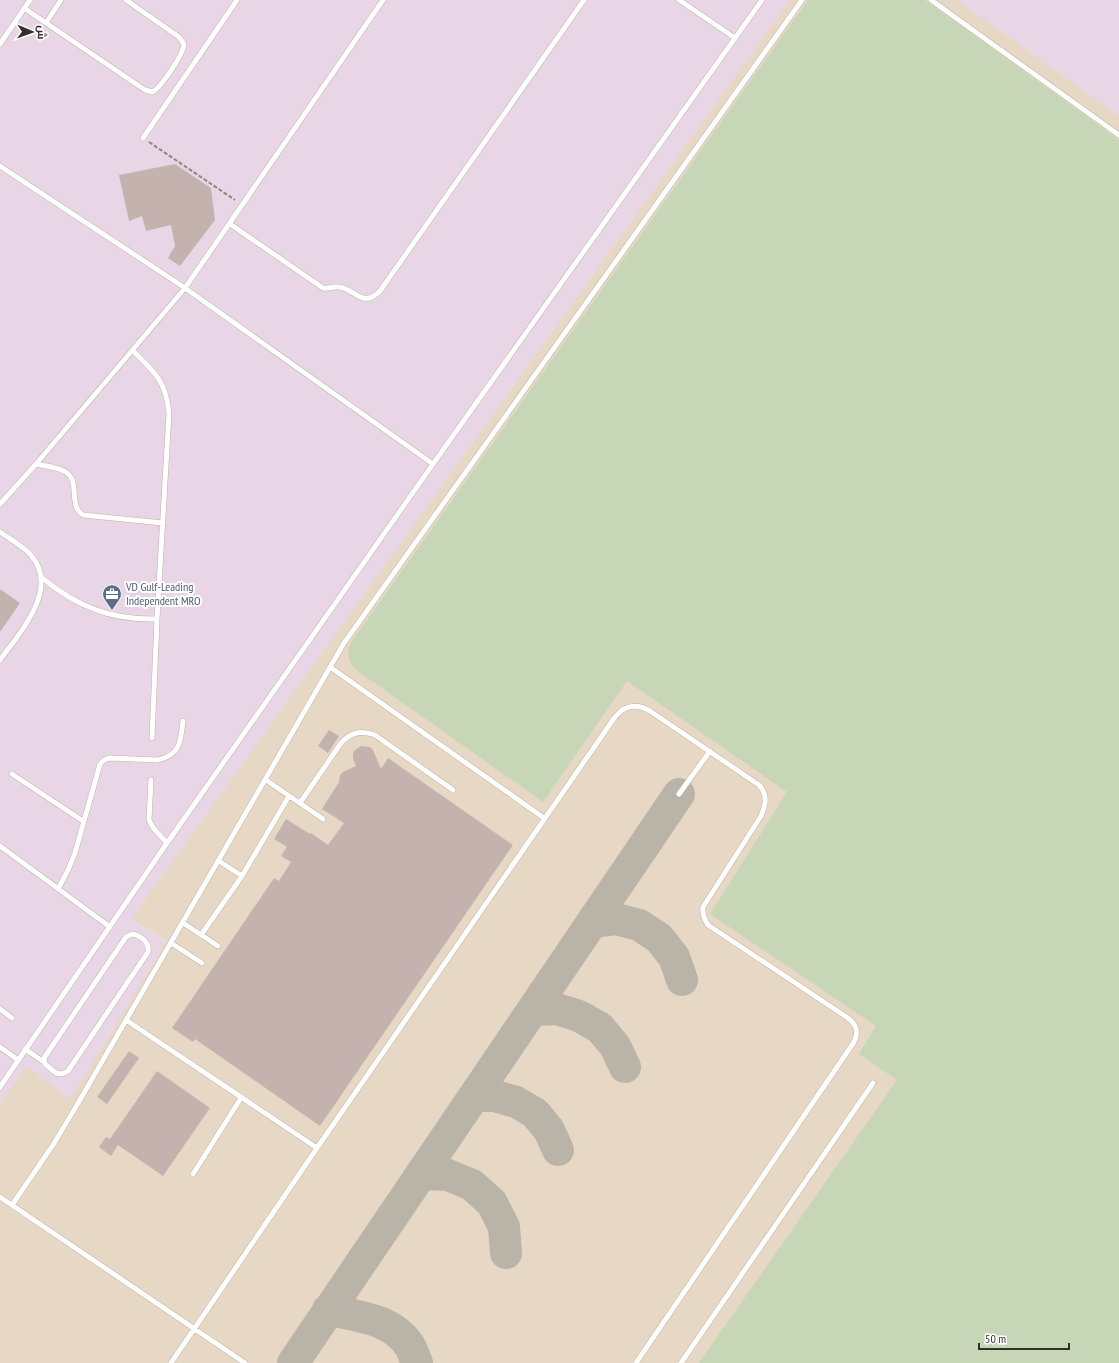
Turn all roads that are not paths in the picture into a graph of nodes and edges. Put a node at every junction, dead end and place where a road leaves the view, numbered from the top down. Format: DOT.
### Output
graph roads {
  1 [pos="30,0"];
  2 [pos="61,0"];
  3 [pos="126,0"];
  4 [pos="237,0"];
  5 [pos="374,0"];
  6 [pos="584,0"];
  7 [pos="680,0"];
  8 [pos="762,0"];
  9 [pos="802,0"];
  10 [pos="931,0"];
  11 [pos="382,2"];
  12 [pos="24,8"];
  13 [pos="46,23"];
  14 [pos="735,38"];
  15 [pos="0,44"];
  16 [pos="1119,135"];
  17 [pos="143,138"];
  18 [pos="0,166"];
  19 [pos="230,224"];
  20 [pos="185,288"];
  21 [pos="133,351"];
  22 [pos="36,464"];
  23 [pos="433,464"];
  24 [pos="0,504"];
  25 [pos="163,523"];
  26 [pos="0,532"];
  27 [pos="41,577"];
  28 [pos="157,619"];
  29 [pos="0,660"];
  30 [pos="330,667"];
  31 [pos="183,721"];
  32 [pos="152,738"];
  33 [pos="710,751"];
  34 [pos="12,774"];
  35 [pos="151,780"];
  36 [pos="266,780"];
  37 [pos="453,790"];
  38 [pos="679,794"];
  39 [pos="289,796"];
  40 [pos="300,804"];
  41 [pos="544,818"];
  42 [pos="323,819"];
  43 [pos="83,821"];
  44 [pos="167,843"];
  45 [pos="0,846"];
  46 [pos="219,861"];
  47 [pos="242,876"];
  48 [pos="58,889"];
  49 [pos="183,923"];
  50 [pos="110,927"];
  51 [pos="201,935"];
  52 [pos="171,943"];
  53 [pos="218,946"];
  54 [pos="202,963"];
  55 [pos="0,1009"];
  56 [pos="12,1018"];
  57 [pos="126,1020"];
  58 [pos="0,1047"];
  59 [pos="25,1049"];
  60 [pos="18,1060"];
  61 [pos="44,1062"];
  62 [pos="873,1083"];
  63 [pos="0,1087"];
  64 [pos="241,1098"];
  65 [pos="317,1148"];
  66 [pos="193,1174"];
  67 [pos="0,1197"];
  68 [pos="12,1205"];
  69 [pos="195,1328"];
  70 [pos="171,1363"];
  71 [pos="245,1363"];
  72 [pos="636,1363"];
  73 [pos="681,1363"];
  1 -- 12 [label="lane"];
  2 -- 13 [label="lane"];
  3 -- 13 [label="lane"];
  4 -- 17 [label="lane"];
  5 -- 11 [label="lane"];
  6 -- 19 [label="lane"];
  7 -- 14 [label="lane"];
  8 -- 14 [label="lane"];
  9 -- 30 [label="lane"];
  10 -- 16 [label="lane"];
  11 -- 19 [label="lane"];
  12 -- 13 [label="lane"];
  12 -- 15 [label="lane"];
  14 -- 23 [label="lane"];
  18 -- 20 [label="lane"];
  19 -- 20 [label="lane"];
  20 -- 21 [label="lane"];
  20 -- 23 [label="lane"];
  21 -- 22 [label="lane"];
  21 -- 25 [label="lane"];
  22 -- 24 [label="lane"];
  22 -- 25 [label="lane"];
  23 -- 44 [label="lane"];
  25 -- 28 [label="lane"];
  26 -- 27 [label="lane"];
  27 -- 28 [label="lane"];
  27 -- 29 [label="lane"];
  28 -- 32 [label="lane"];
  30 -- 36 [label="lane"];
  30 -- 41 [label="lane"];
  31 -- 43 [label="lane"];
  33 -- 38 [label="lane"];
  33 -- 41 [label="lane"];
  33 -- 72 [label="lane"];
  34 -- 43 [label="lane"];
  35 -- 44 [label="lane"];
  36 -- 39 [label="lane"];
  36 -- 46 [label="lane"];
  37 -- 40 [label="lane"];
  39 -- 40 [label="lane"];
  39 -- 47 [label="lane"];
  40 -- 42 [label="lane"];
  41 -- 65 [label="lane"];
  43 -- 48 [label="lane"];
  44 -- 50 [label="lane"];
  45 -- 48 [label="lane"];
  46 -- 47 [label="lane"];
  46 -- 49 [label="lane"];
  47 -- 51 [label="lane"];
  48 -- 50 [label="lane"];
  49 -- 51 [label="lane"];
  49 -- 52 [label="lane"];
  50 -- 59 [label="lane"];
  51 -- 53 [label="lane"];
  52 -- 54 [label="lane"];
  52 -- 57 [label="lane"];
  55 -- 56 [label="lane"];
  57 -- 64 [label="lane"];
  57 -- 68 [label="lane"];
  58 -- 60 [label="lane"];
  59 -- 60 [label="lane"];
  59 -- 61 [label="lane"];
  60 -- 63 [label="lane"];
  61 -- 61 [label="lane"];
  62 -- 73 [label="lane"];
  64 -- 65 [label="lane"];
  64 -- 66 [label="lane"];
  65 -- 69 [label="lane"];
  67 -- 68 [label="lane"];
  68 -- 69 [label="lane"];
  69 -- 70 [label="lane"];
  69 -- 71 [label="lane"];
}
